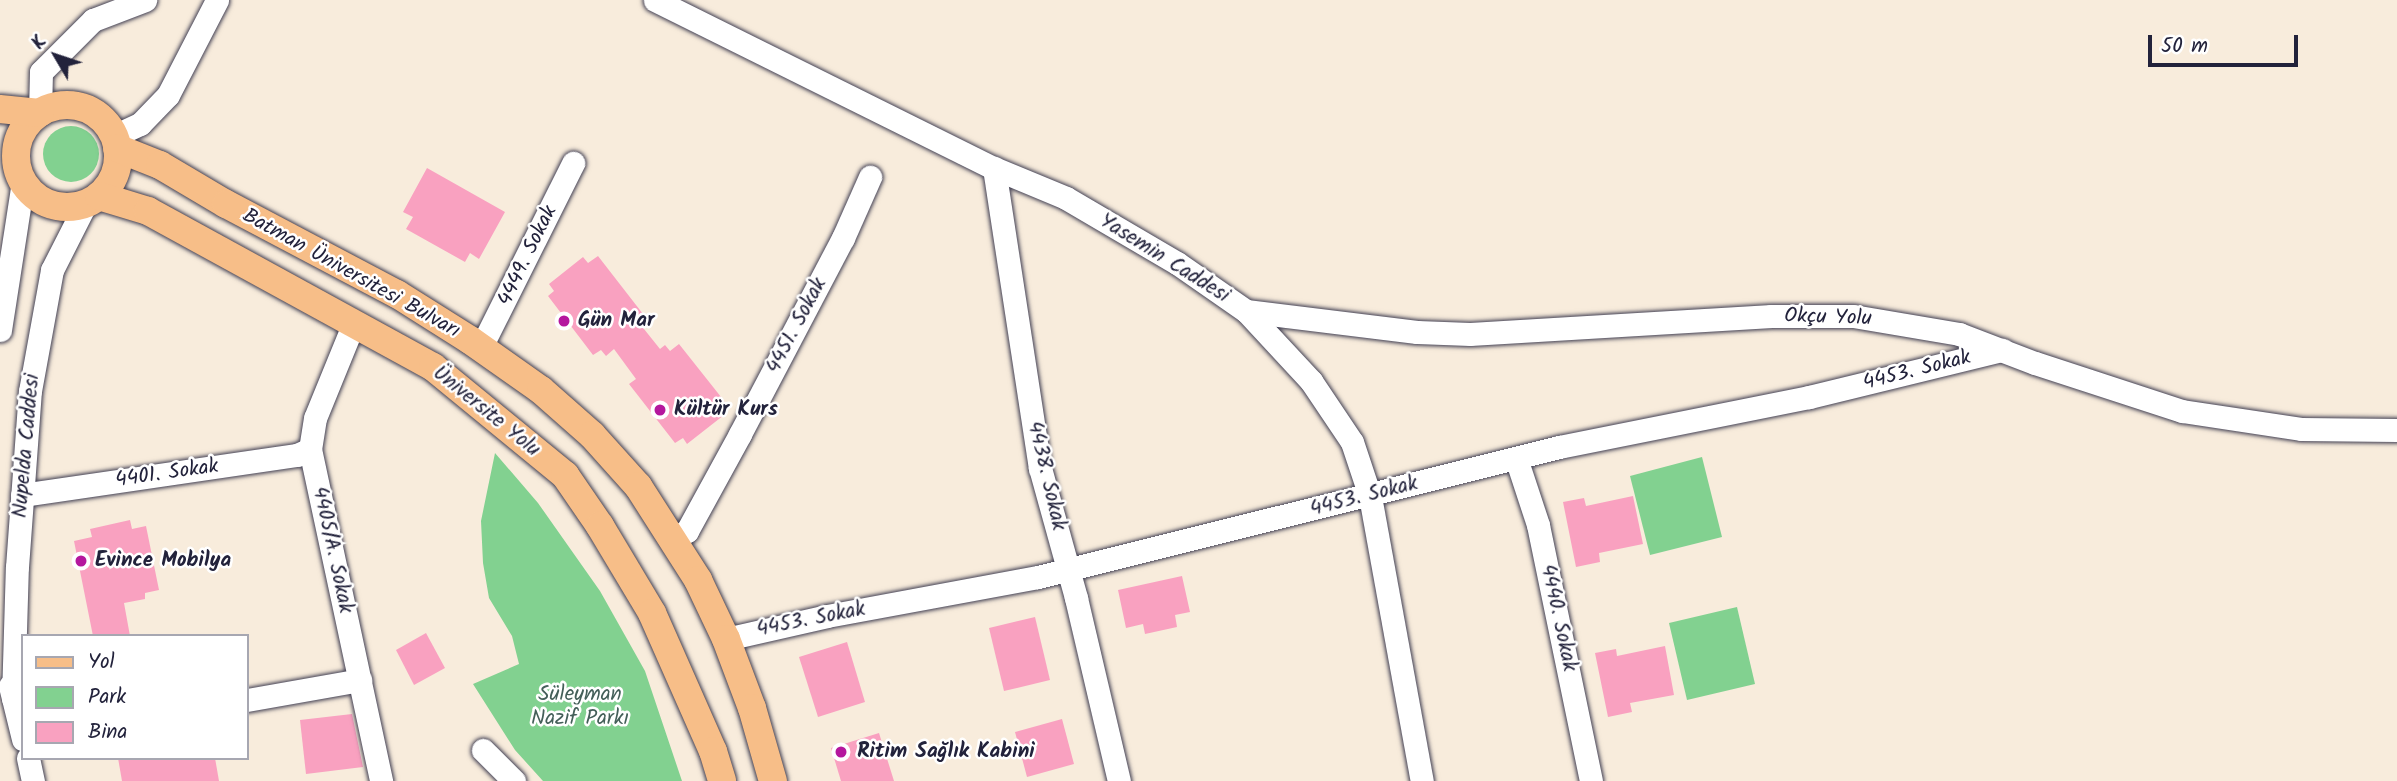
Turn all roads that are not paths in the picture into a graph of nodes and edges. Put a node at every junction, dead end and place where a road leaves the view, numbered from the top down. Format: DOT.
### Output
graph roads {
  1 [pos="145,0"];
  2 [pos="217,0"];
  3 [pos="656,0"];
  4 [pos="0,109"];
  5 [pos="40,113"];
  6 [pos="116,142"];
  7 [pos="573,163"];
  8 [pos="994,168"];
  9 [pos="14,176"];
  10 [pos="870,177"];
  11 [pos="92,200"];
  12 [pos="0,219"];
  13 [pos="10,256"];
  14 [pos="1246,312"];
  15 [pos="353,325"];
  16 [pos="0,330"];
  17 [pos="481,347"];
  18 [pos="2002,350"];
  19 [pos="2397,430"];
  20 [pos="310,449"];
  21 [pos="1516,458"];
  22 [pos="22,495"];
  23 [pos="1370,496"];
  24 [pos="672,539"];
  25 [pos="1069,569"];
  26 [pos="726,639"];
  27 [pos="0,642"];
  28 [pos="360,680"];
  29 [pos="13,698"];
  30 [pos="248,700"];
  31 [pos="21,731"];
  32 [pos="482,750"];
  33 [pos="28,760"];
  34 [pos="33,781"];
  35 [pos="381,781"];
  36 [pos="514,781"];
  37 [pos="722,781"];
  38 [pos="773,781"];
  39 [pos="1119,781"];
  40 [pos="1422,781"];
  41 [pos="1591,781"];
  1 -- 5 [label="street"];
  2 -- 6 [label="street"];
  3 -- 8 [label="street, Yasemin Caddesi"];
  4 -- 5 [label="main road"];
  5 -- 6 [label="main road"];
  5 -- 9 [label="main road"];
  6 -- 11 [label="main road"];
  6 -- 17 [label="main road, Batman Üniversitesi Bulvarı"];
  7 -- 17 [label="street, 4449. Sokak"];
  8 -- 14 [label="street, Yasemin Caddesi"];
  8 -- 25 [label="street, 4438. Sokak"];
  9 -- 11 [label="main road"];
  9 -- 13 [label="street"];
  10 -- 24 [label="street, 4451. Sokak"];
  11 -- 15 [label="main road, Üniversite Yolu"];
  11 -- 22 [label="street, Nupelda Caddesi"];
  12 -- 13 [label="street"];
  13 -- 16 [label="street"];
  14 -- 18 [label="street, Okçu Yolu"];
  14 -- 23 [label="street, Yasemin Caddesi"];
  15 -- 20 [label="street, 4405/A. Sokak"];
  15 -- 37 [label="main road, Üniversite Yolu"];
  17 -- 24 [label="main road, Batman Üniversitesi Bulvarı"];
  18 -- 19 [label="street, Okçu Yolu"];
  18 -- 21 [label="street, 4453. Sokak"];
  20 -- 22 [label="street, 4401. Sokak"];
  20 -- 28 [label="street, 4405/A. Sokak"];
  21 -- 23 [label="street, 4453. Sokak"];
  21 -- 41 [label="street, 4440. Sokak"];
  22 -- 29 [label="street, Nupelda Caddesi"];
  23 -- 25 [label="street, 4453. Sokak"];
  23 -- 40 [label="street, Yasemin Caddesi"];
  24 -- 26 [label="main road, Batman Üniversitesi Bulvarı"];
  25 -- 26 [label="street, 4453. Sokak"];
  25 -- 39 [label="street, 4438. Sokak"];
  26 -- 38 [label="main road, Batman Üniversitesi Bulvarı"];
  27 -- 29 [label="street, Nupelda Caddesi"];
  28 -- 30 [label="street"];
  28 -- 35 [label="street, 4405/A. Sokak"];
  29 -- 31 [label="street, Nupelda Caddesi"];
  32 -- 36 [label="street"];
  33 -- 34 [label="street"];
}
